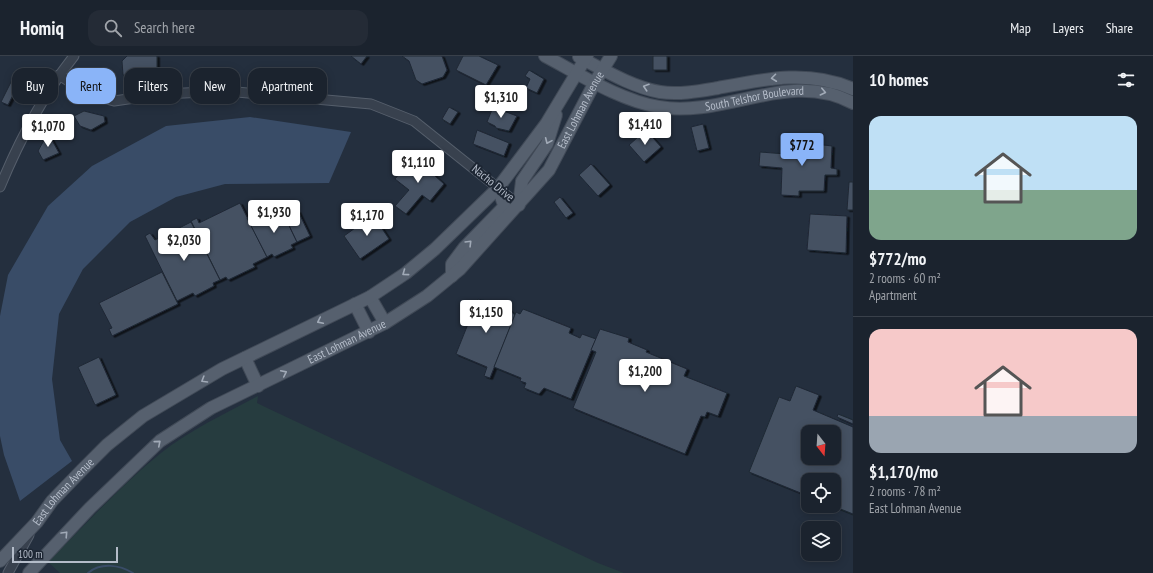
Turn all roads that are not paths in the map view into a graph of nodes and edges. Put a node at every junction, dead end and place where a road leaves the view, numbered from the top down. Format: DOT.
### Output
graph roads {
  1 [pos="74,56"];
  2 [pos="546,56"];
  3 [pos="611,56"];
  4 [pos="583,57"];
  5 [pos="603,69"];
  6 [pos="577,73"];
  7 [pos="59,75"];
  8 [pos="595,82"];
  9 [pos="853,89"];
  10 [pos="704,90"];
  11 [pos="853,103"];
  12 [pos="558,104"];
  13 [pos="678,108"];
  14 [pos="0,187"];
  15 [pos="498,188"];
  16 [pos="519,205"];
  17 [pos="452,276"];
  18 [pos="370,296"];
  19 [pos="355,304"];
  20 [pos="385,323"];
  21 [pos="369,332"];
  22 [pos="245,358"];
  23 [pos="258,386"];
  24 [pos="37,522"];
  25 [pos="0,561"];
  26 [pos="8,573"];
  27 [pos="29,573"];
  1 -- 7 [label="street"];
  2 -- 6 [label="main road, South Telshor Boulevard"];
  3 -- 5 [label="main road, East Lohman Avenue"];
  4 -- 5 [label="main road, South Telshor Boulevard"];
  4 -- 6 [label="main road, East Lohman Avenue"];
  5 -- 8 [label="main road, East Lohman Avenue"];
  10 -- 5 [label="main road, South Telshor Boulevard, one-way"];
  6 -- 8 [label="main road, South Telshor Boulevard"];
  6 -- 12 [label="main road, East Lohman Avenue"];
  7 -- 14 [label="street"];
  7 -- 15 [label="street, Nacho Drive"];
  8 -- 13 [label="main road, South Telshor Boulevard"];
  8 -- 16 [label="main road, East Lohman Avenue"];
  9 -- 10 [label="main road, South Telshor Boulevard, one-way"];
  10 -- 13 [label="main road"];
  13 -- 11 [label="main road, South Telshor Boulevard, one-way"];
  12 -- 15 [label="main road, East Lohman Avenue"];
  12 -- 16 [label="main road, one-way"];
  15 -- 16 [label="street, Nacho Drive"];
  17 -- 15 [label="main road, one-way"];
  15 -- 18 [label="main road, East Lohman Avenue, one-way"];
  16 -- 17 [label="main road, East Lohman Avenue"];
  17 -- 20 [label="main road, East Lohman Avenue"];
  18 -- 19 [label="main road, East Lohman Avenue"];
  18 -- 20 [label="main road"];
  19 -- 21 [label="main road"];
  19 -- 22 [label="main road, East Lohman Avenue, one-way"];
  20 -- 21 [label="main road, East Lohman Avenue"];
  23 -- 21 [label="main road, East Lohman Avenue, one-way"];
  22 -- 23 [label="main road"];
  22 -- 24 [label="main road, East Lohman Avenue, one-way"];
  27 -- 23 [label="main road, East Lohman Avenue, one-way"];
  24 -- 25 [label="main road, East Lohman Avenue"];
  24 -- 26 [label="street"];
}
